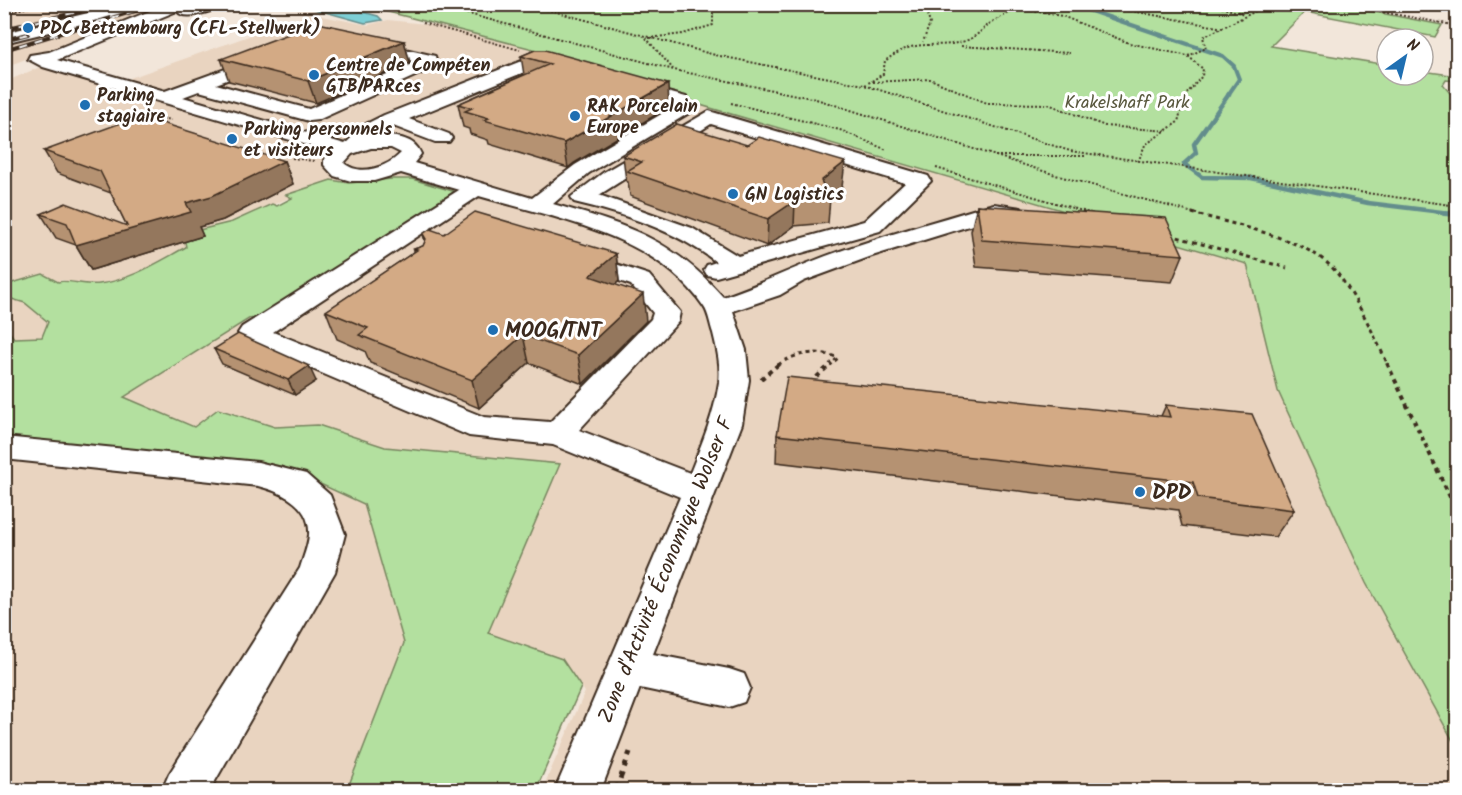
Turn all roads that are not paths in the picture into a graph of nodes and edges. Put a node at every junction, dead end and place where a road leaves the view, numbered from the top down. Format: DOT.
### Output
graph roads {
  1 [pos="143,4"];
  2 [pos="204,4"];
  3 [pos="215,4"];
  4 [pos="178,7"];
  5 [pos="79,21"];
  6 [pos="99,27"];
  7 [pos="4,39"];
  8 [pos="350,42"];
  9 [pos="14,52"];
  10 [pos="277,55"];
  11 [pos="114,69"];
  12 [pos="581,73"];
  13 [pos="95,77"];
  14 [pos="614,82"];
  15 [pos="199,85"];
  16 [pos="166,98"];
  17 [pos="465,106"];
  18 [pos="201,108"];
  19 [pos="165,119"];
  20 [pos="389,121"];
  21 [pos="415,128"];
  22 [pos="442,138"];
  23 [pos="351,148"];
  24 [pos="397,154"];
  25 [pos="477,188"];
  26 [pos="560,205"];
  27 [pos="435,215"];
  28 [pos="1039,215"];
  29 [pos="469,225"];
  30 [pos="559,252"];
  31 [pos="377,253"];
  32 [pos="410,264"];
  33 [pos="734,265"];
  34 [pos="692,277"];
  35 [pos="718,307"];
  36 [pos="557,434"];
  37 [pos="4,448"];
  38 [pos="700,491"];
  39 [pos="626,668"];
  40 [pos="729,688"];
  41 [pos="185,790"];
  42 [pos="578,790"];
  1 -- 5 [label="lane"];
  2 -- 4 [label="lane"];
  3 -- 4 [label="lane"];
  4 -- 6 [label="lane"];
  4 -- 13 [label="lane, Zone d'Activité Économique Wolser F"];
  5 -- 6 [label="lane"];
  5 -- 7 [label="lane"];
  6 -- 9 [label="lane"];
  8 -- 15 [label="lane"];
  10 -- 15 [label="lane"];
  11 -- 13 [label="lane"];
  12 -- 20 [label="lane"];
  13 -- 16 [label="lane, Zone d'Activité Économique Wolser F"];
  14 -- 26 [label="lane"];
  15 -- 16 [label="lane"];
  16 -- 18 [label="lane, Zone d'Activité Économique Wolser F"];
  17 -- 21 [label="lane"];
  18 -- 19 [label="lane"];
  18 -- 23 [label="lane, Zone d'Activité Économique Wolser F"];
  20 -- 21 [label="lane"];
  20 -- 23 [label="lane"];
  20 -- 24 [label="lane"];
  21 -- 22 [label="lane"];
  23 -- 24 [label="lane, Zone d'Activité Économique Wolser F"];
  23 -- 24 [label="lane, Zone d'Activité Économique Wolser F"];
  24 -- 25 [label="lane, Zone d'Activité Économique Wolser F"];
  25 -- 26 [label="lane, Zone d'Activité Économique Wolser F"];
  25 -- 27 [label="lane"];
  26 -- 33 [label="lane"];
  26 -- 33 [label="lane"];
  26 -- 34 [label="lane, Zone d'Activité Économique Wolser F"];
  27 -- 29 [label="lane"];
  27 -- 31 [label="lane"];
  28 -- 35 [label="lane"];
  30 -- 36 [label="lane"];
  31 -- 32 [label="lane"];
  31 -- 36 [label="lane"];
  33 -- 34 [label="lane"];
  34 -- 35 [label="lane, Zone d'Activité Économique Wolser F"];
  35 -- 38 [label="lane, Zone d'Activité Économique Wolser F"];
  36 -- 38 [label="lane"];
  37 -- 41 [label="lane"];
  38 -- 39 [label="lane, Zone d'Activité Économique Wolser F"];
  39 -- 40 [label="lane"];
  39 -- 42 [label="lane, Zone d'Activité Économique Wolser F"];
}
